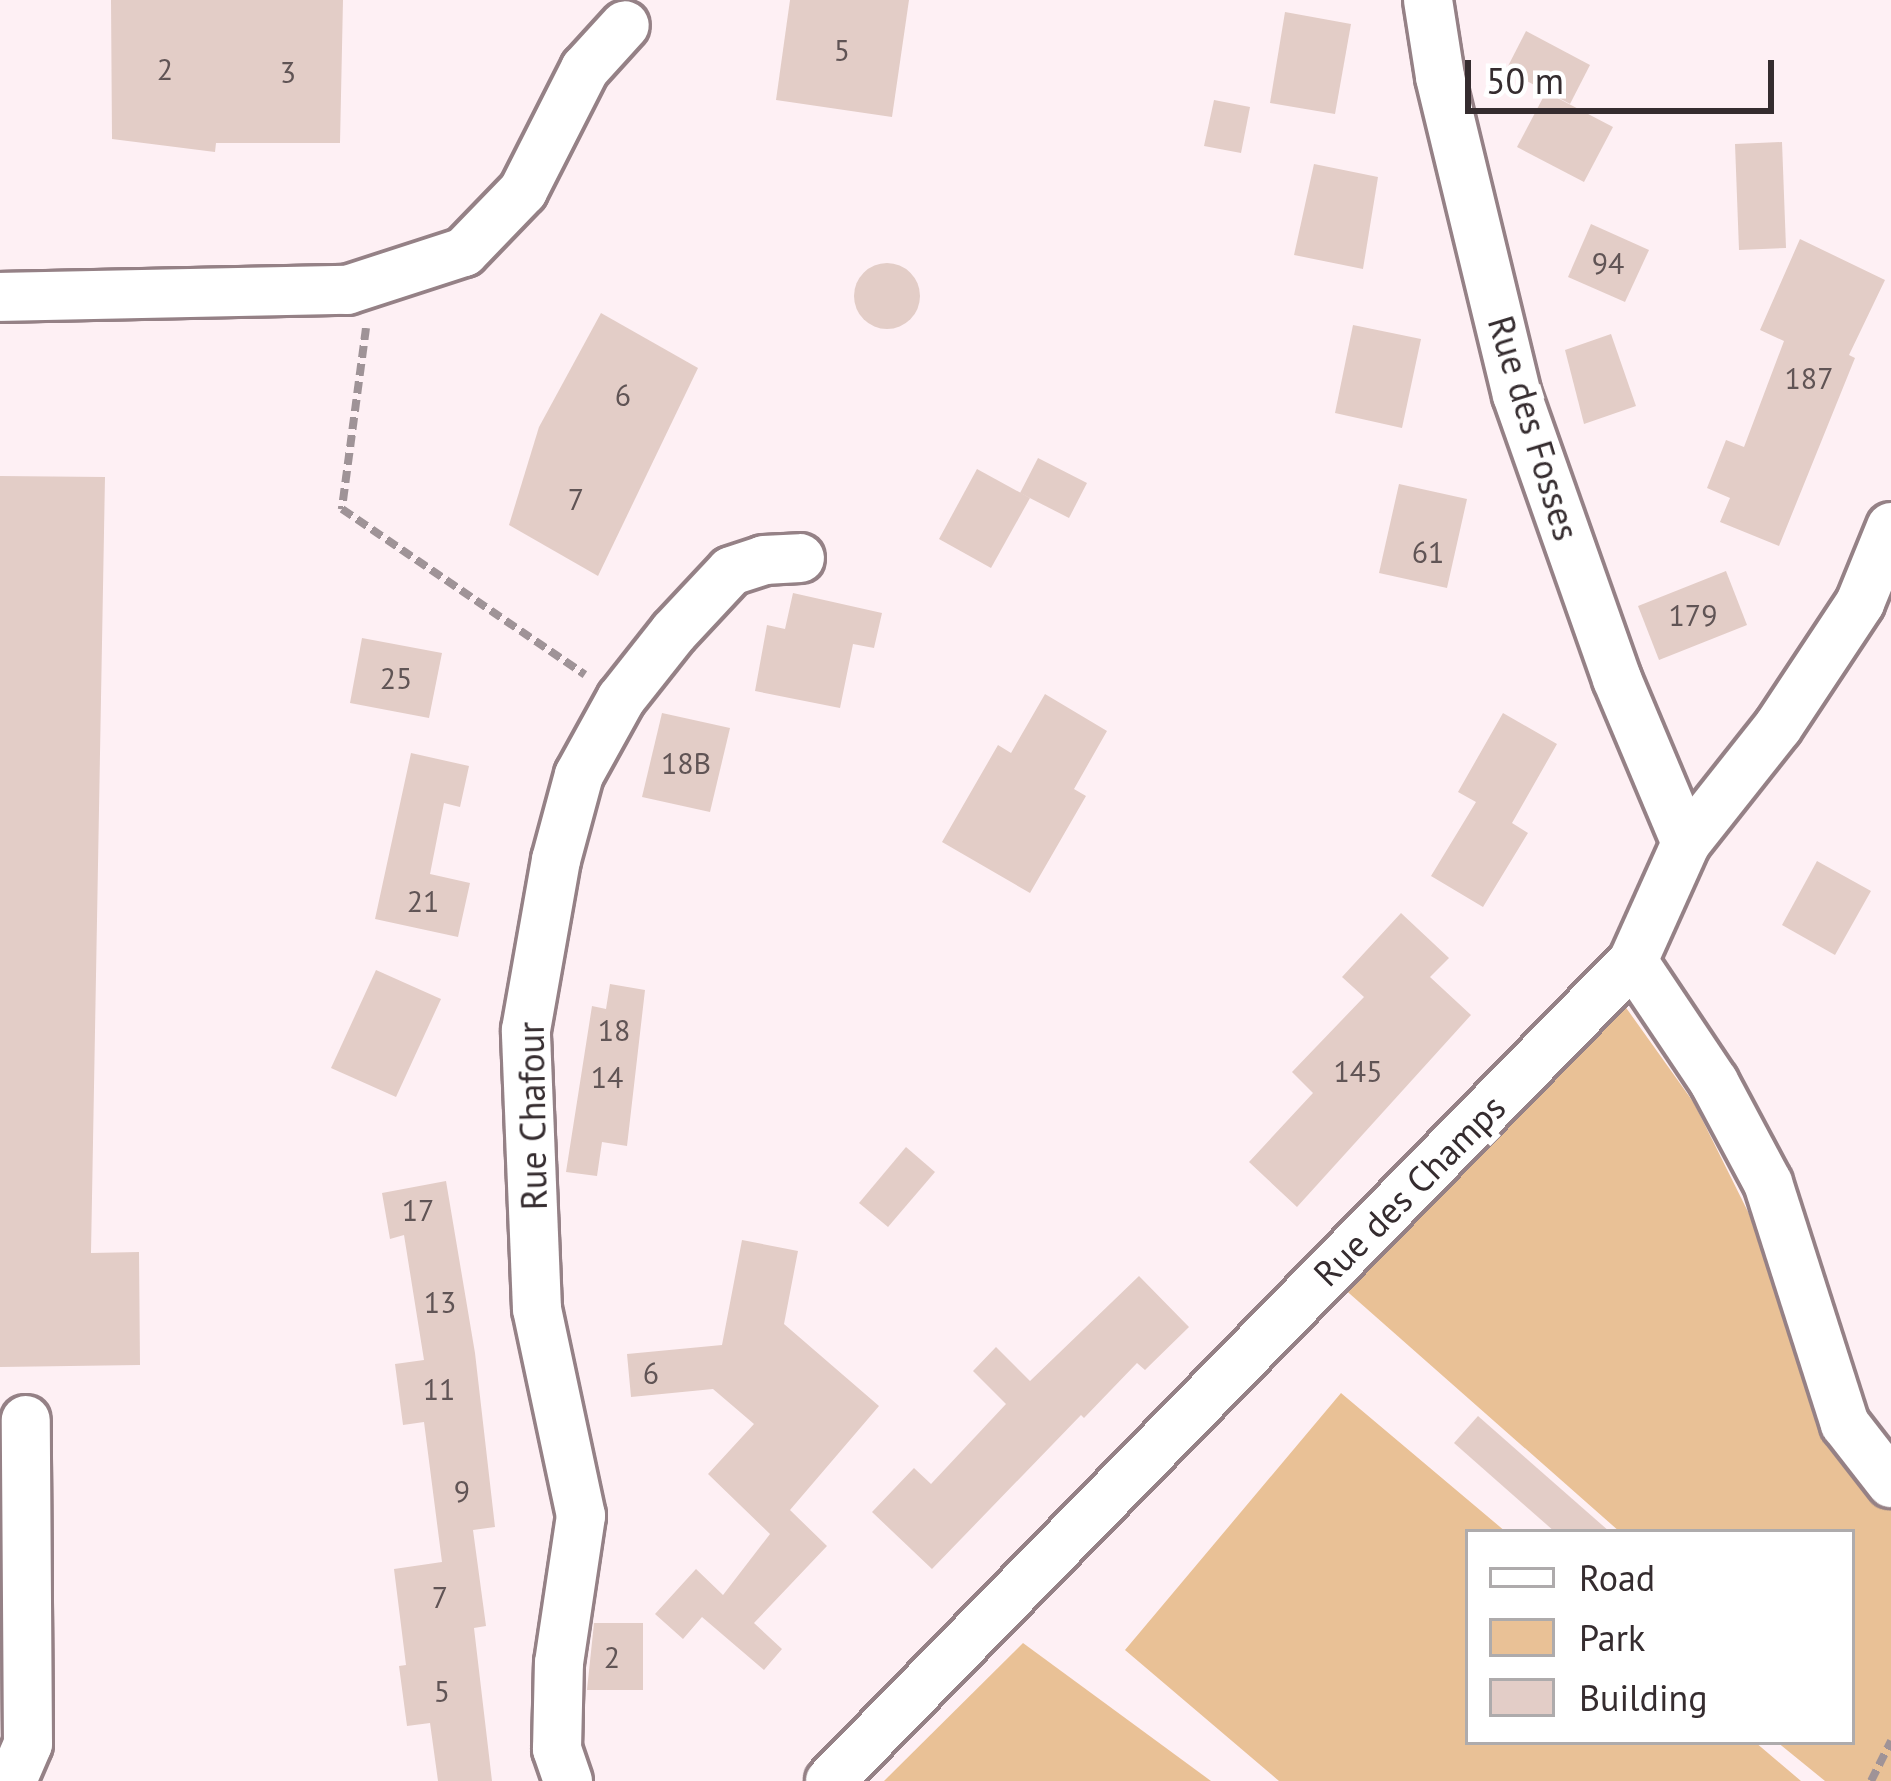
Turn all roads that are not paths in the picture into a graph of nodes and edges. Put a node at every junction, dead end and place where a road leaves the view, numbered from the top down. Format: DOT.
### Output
graph roads {
  1 [pos="1428,0"];
  2 [pos="625,25"];
  3 [pos="0,297"];
  4 [pos="1891,527"];
  5 [pos="800,558"];
  6 [pos="1686,843"];
  7 [pos="1634,962"];
  8 [pos="26,1420"];
  9 [pos="1891,1483"];
  10 [pos="12,1781"];
  11 [pos="568,1781"];
  12 [pos="830,1781"];
  1 -- 6 [label="street, Rue des Fosses"];
  2 -- 3 [label="street"];
  4 -- 6 [label="street, Rue des Champs"];
  5 -- 11 [label="street, Rue Chafour"];
  6 -- 7 [label="street, Rue des Champs"];
  7 -- 9 [label="street"];
  7 -- 12 [label="street, Rue des Champs"];
  8 -- 10 [label="street"];
}
